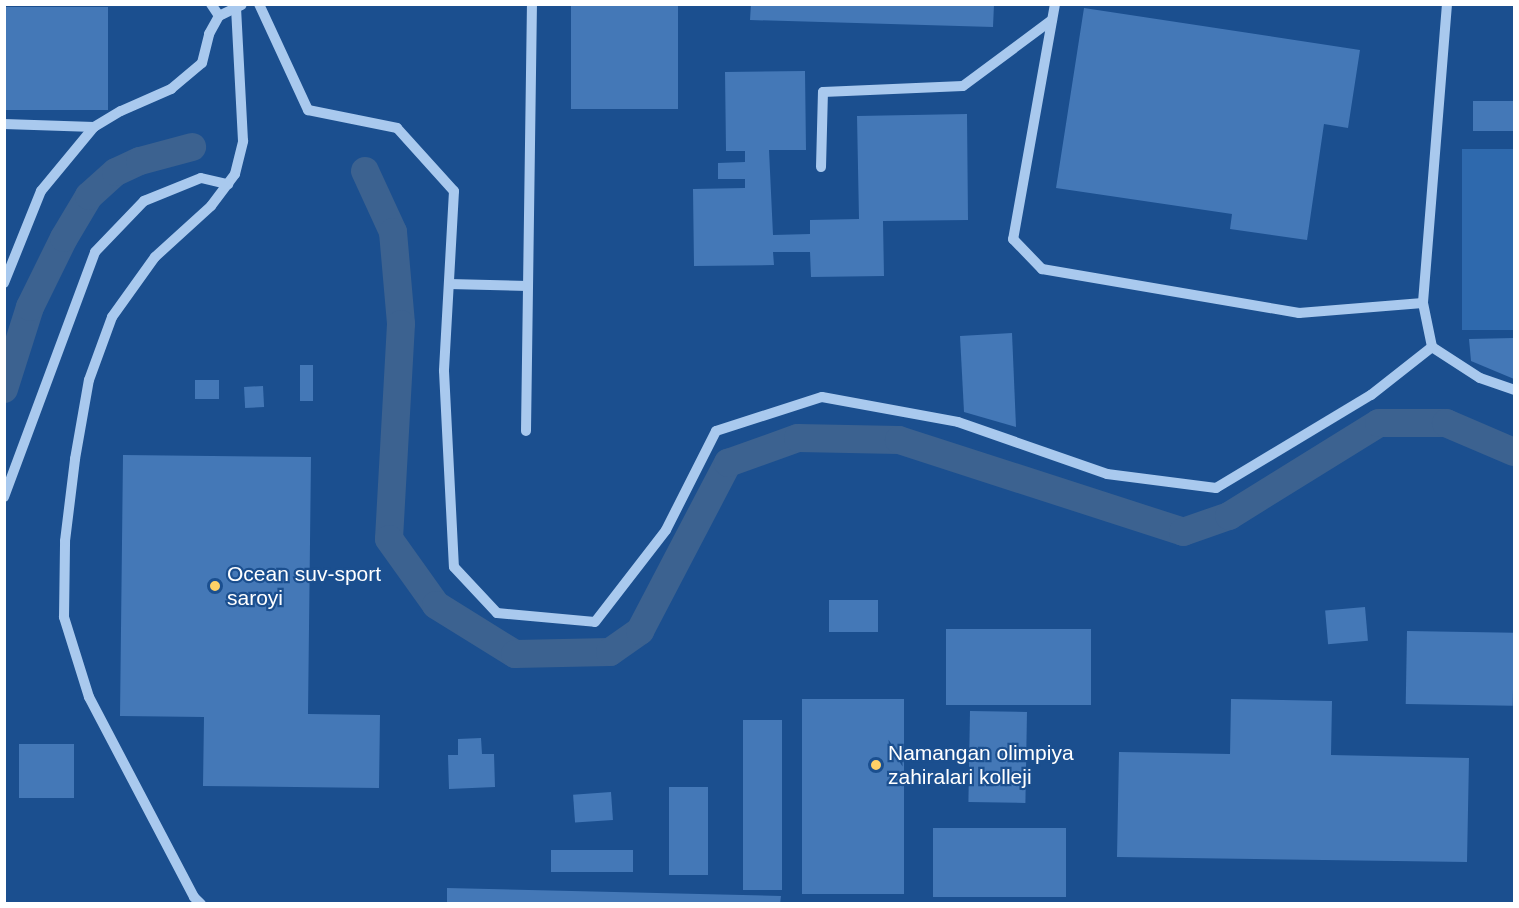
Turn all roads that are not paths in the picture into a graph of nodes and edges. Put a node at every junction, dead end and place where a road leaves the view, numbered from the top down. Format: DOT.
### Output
graph roads {
  1 [pos="211,4"];
  2 [pos="259,4"];
  3 [pos="532,4"];
  4 [pos="1055,4"];
  5 [pos="1448,4"];
  6 [pos="239,5"];
  7 [pos="219,10"];
  8 [pos="1052,20"];
  9 [pos="4,124"];
  10 [pos="94,127"];
  11 [pos="821,167"];
  12 [pos="228,184"];
  13 [pos="4,283"];
  14 [pos="449,284"];
  15 [pos="528,286"];
  16 [pos="1424,303"];
  17 [pos="1432,347"];
  18 [pos="1515,390"];
  19 [pos="526,431"];
  20 [pos="4,497"];
  21 [pos="201,903"];
  1 -- 7 [label="street"];
  2 -- 14 [label="street"];
  3 -- 15 [label="street"];
  4 -- 8 [label="street"];
  5 -- 16 [label="street"];
  6 -- 7 [label="street"];
  6 -- 12 [label="street"];
  7 -- 10 [label="street"];
  8 -- 11 [label="street"];
  8 -- 16 [label="street"];
  9 -- 10 [label="street"];
  10 -- 13 [label="street"];
  12 -- 20 [label="street"];
  12 -- 21 [label="street"];
  14 -- 15 [label="street"];
  14 -- 17 [label="street"];
  15 -- 19 [label="street"];
  16 -- 17 [label="street"];
  17 -- 18 [label="street"];
}
